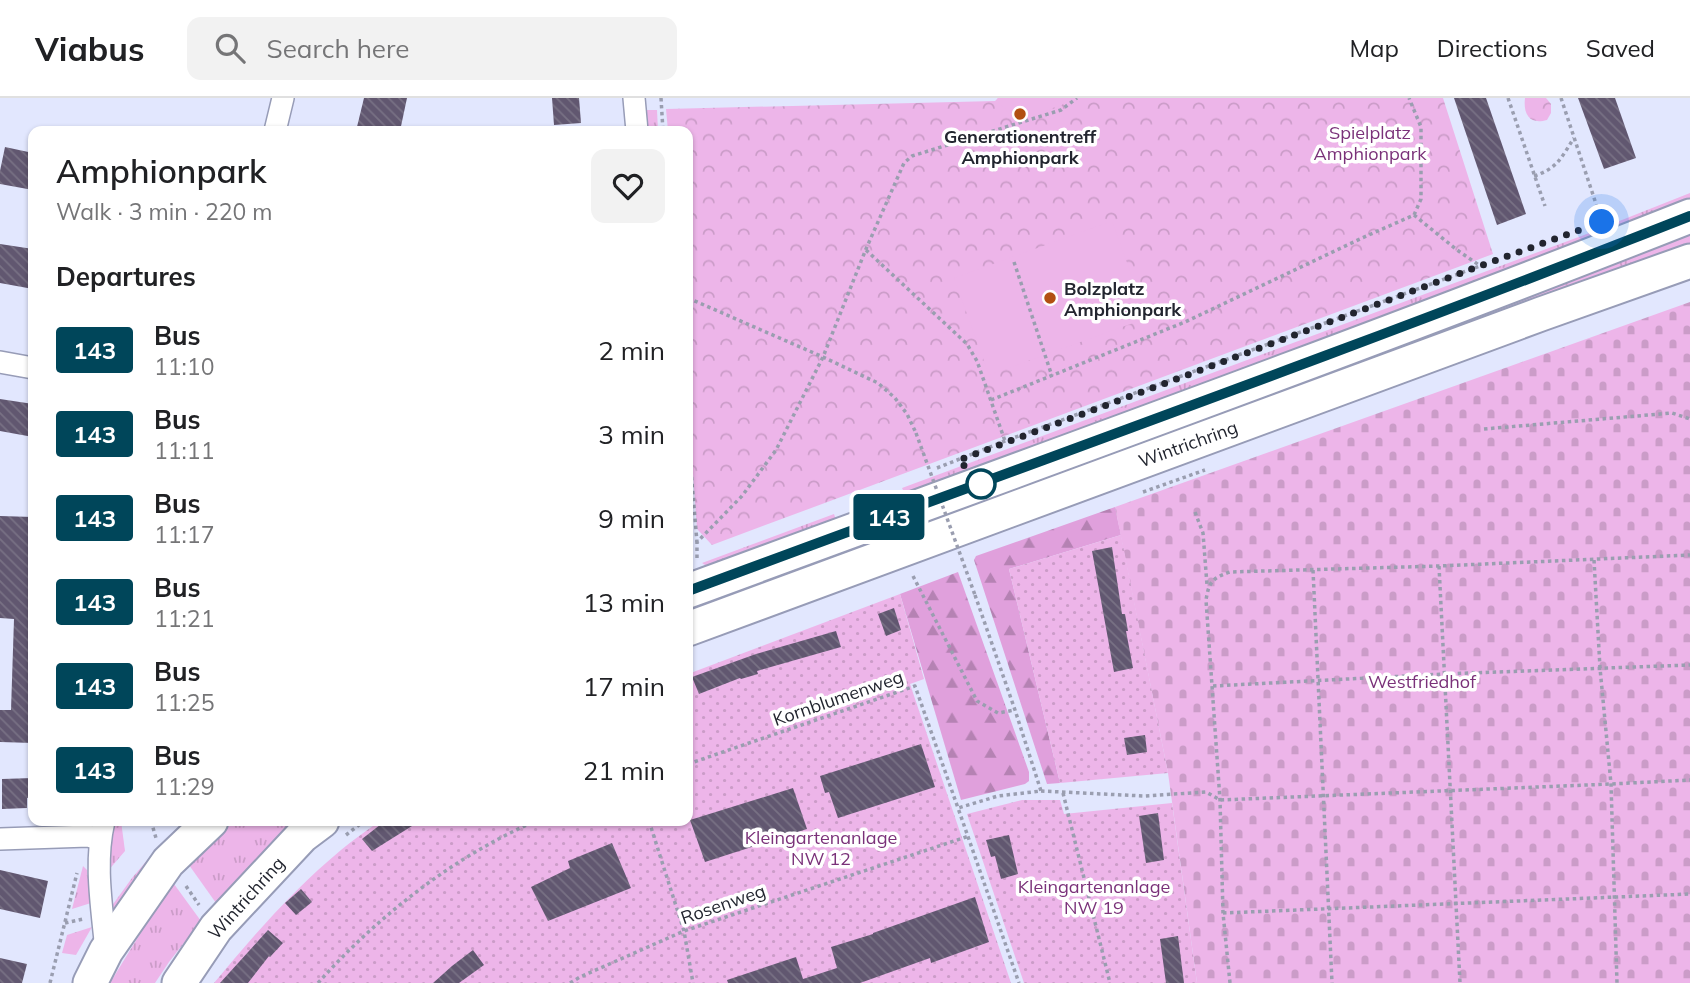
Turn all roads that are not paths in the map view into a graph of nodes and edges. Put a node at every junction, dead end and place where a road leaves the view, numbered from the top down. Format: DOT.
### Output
graph roads {
  1 [pos="283,98"];
  2 [pos="634,98"];
  3 [pos="276,126"];
  4 [pos="637,126"];
  5 [pos="1690,216"];
  6 [pos="1690,261"];
  7 [pos="0,362"];
  8 [pos="28,367"];
  9 [pos="693,589"];
  10 [pos="693,627"];
  11 [pos="206,826"];
  12 [pos="316,826"];
  13 [pos="97,832"];
  14 [pos="0,839"];
  15 [pos="106,951"];
  16 [pos="90,983"];
  17 [pos="179,983"];
  1 -- 3 [label="street"];
  2 -- 4 [label="street"];
  5 -- 9 [label="main road, Wintrichring"];
  6 -- 10 [label="main road, Wintrichring"];
  7 -- 8 [label="street"];
  11 -- 15 [label="main road"];
  12 -- 17 [label="main road, Wintrichring"];
  13 -- 14 [label="street"];
  13 -- 15 [label="street"];
  15 -- 16 [label="main road"];
}
